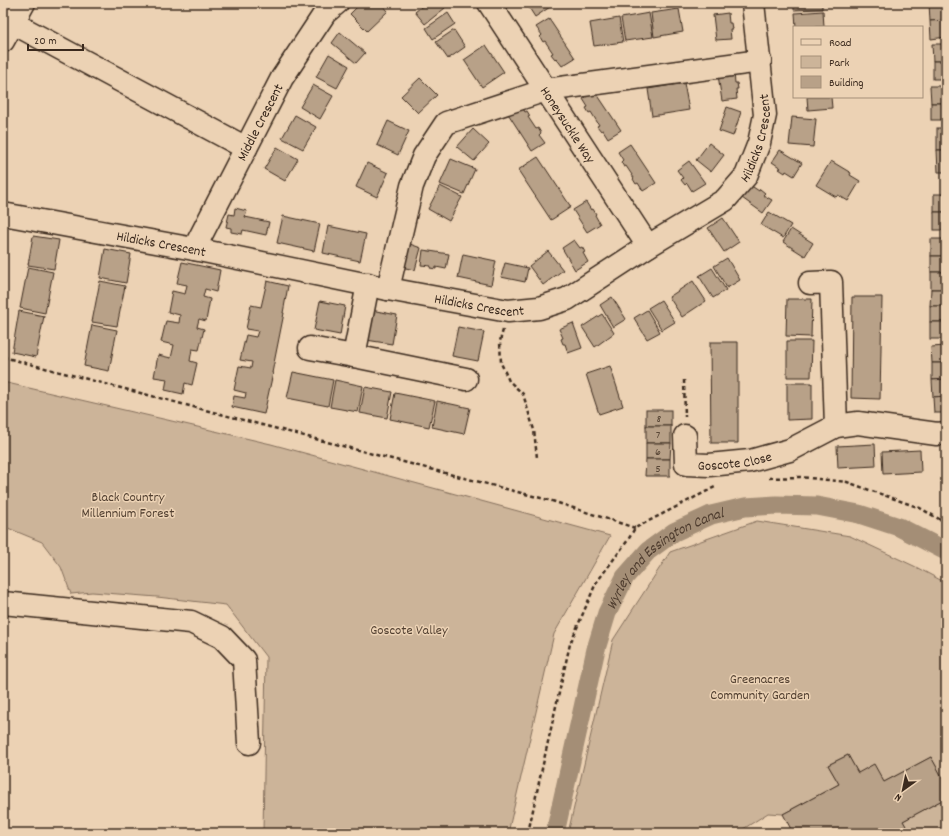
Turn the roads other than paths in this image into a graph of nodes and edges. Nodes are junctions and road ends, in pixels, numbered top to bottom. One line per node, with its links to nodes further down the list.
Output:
1 (24, 3): 5 (street)
2 (490, 3): 7 (street, Honeysuckle Way)
3 (753, 3): 6 (street, Hildicks Crescent)
4 (326, 6): 8 (street, Middle Crescent)
5 (8, 32): 8 (street)
6 (760, 61): 7 (street); 10 (street, Hildicks Crescent)
7 (546, 90): 10 (street, Honeysuckle Way); 13 (street)
8 (246, 148): 11 (street, Middle Crescent)
9 (3, 214): 11 (street, Hildicks Crescent)
10 (648, 246): 13 (street, Hildicks Crescent)
11 (194, 249): 13 (street, Hildicks Crescent)
12 (810, 283): 17 (street)
13 (378, 286): 15 (street)
14 (310, 348): 15 (street)
15 (354, 356): 16 (street)
16 (466, 380)
17 (836, 426): 18 (street, Goscote Close); 19 (street, Goscote Close)
18 (946, 433)
19 (685, 436)
20 (3, 603): 21 (street)
21 (249, 743)

